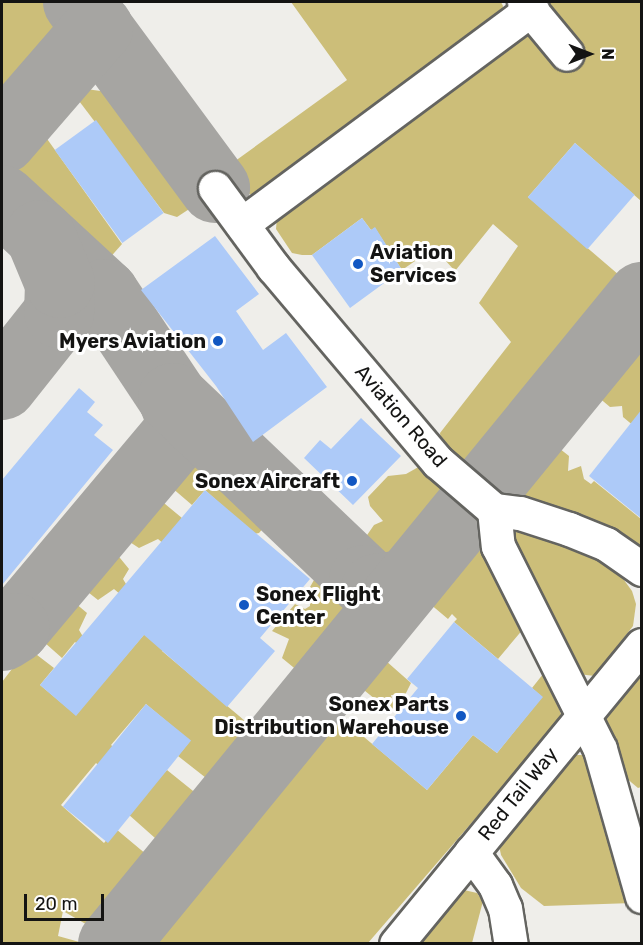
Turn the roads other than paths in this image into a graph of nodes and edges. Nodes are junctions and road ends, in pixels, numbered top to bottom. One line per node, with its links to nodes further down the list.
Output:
1 (528, 5): 2 (lane); 4 (lane)
2 (567, 54)
3 (215, 188): 4 (lane, Aviation Road)
4 (242, 224): 5 (lane, Aviation Road)
5 (494, 510): 6 (lane); 8 (lane)
6 (642, 569)
7 (642, 645): 8 (lane, Red Tail Way)
8 (584, 713): 9 (lane); 10 (lane, Red Tail Way)
9 (633, 828): 11 (lane)
10 (471, 852): 12 (lane, Red Tail Way); 13 (lane)
11 (642, 896)
12 (396, 944)
13 (511, 944)

